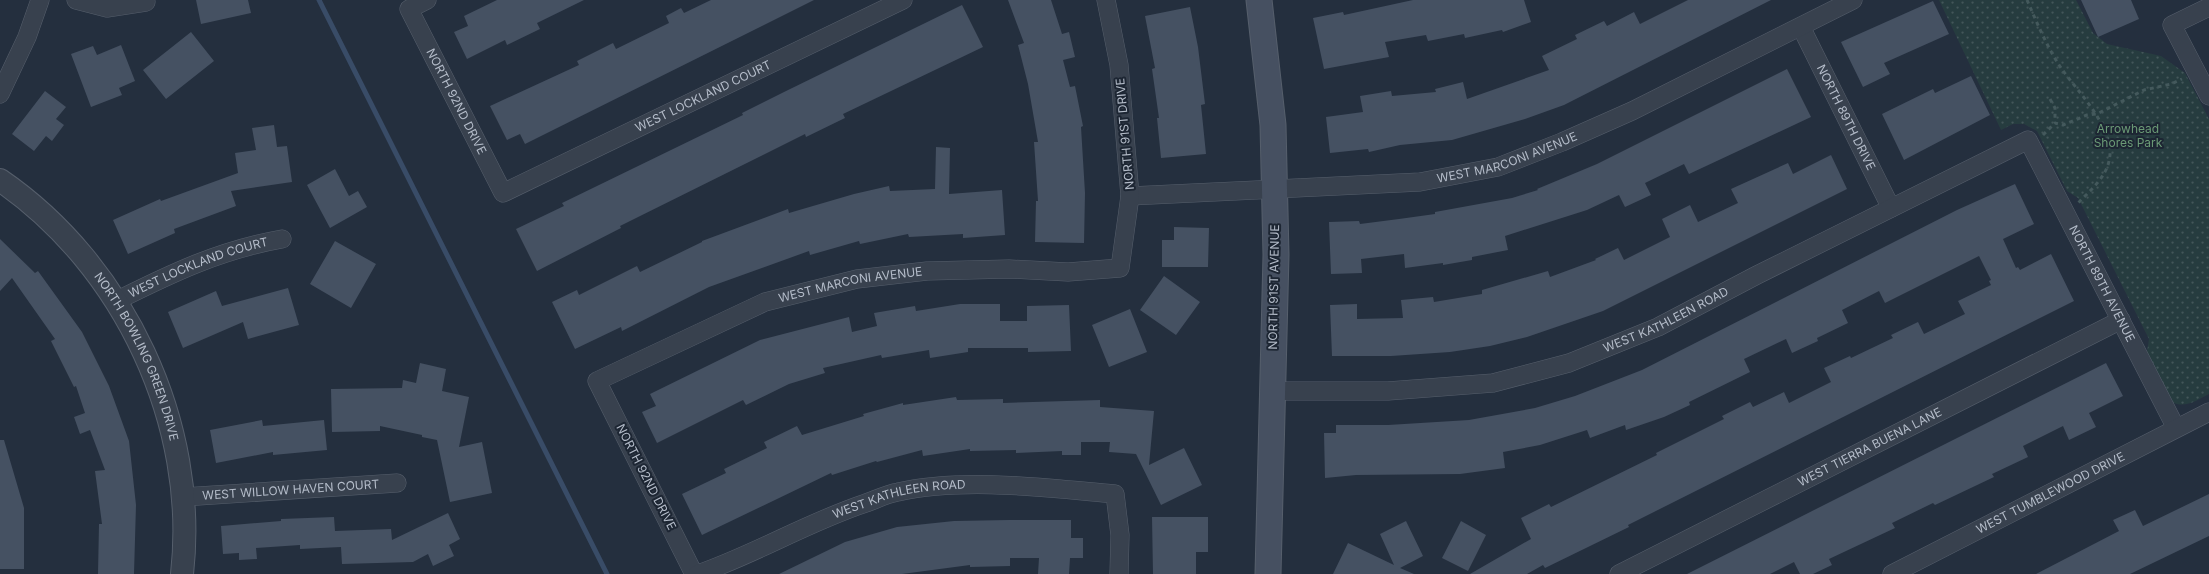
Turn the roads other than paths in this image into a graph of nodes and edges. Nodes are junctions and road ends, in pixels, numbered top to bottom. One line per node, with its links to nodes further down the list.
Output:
1 (40, 0): 11 (street)
2 (76, 0): 8 (street)
3 (426, 0): 16 (street, NORTH 92ND DRIVE)
4 (903, 0): 16 (street, WEST LOCKLAND COURT)
5 (1106, 0): 17 (street, NORTH 91ST DRIVE)
6 (1259, 0): 15 (main road, NORTH 91ST AVENUE)
7 (1853, 0): 10 (street, WEST MARCONI AVENUE)
8 (146, 2)
9 (2209, 7): 12 (street)
10 (1800, 27): 15 (street, WEST MARCONI AVENUE); 18 (street, NORTH 89TH DRIVE)
11 (0, 94)
12 (2209, 96)
13 (2030, 143): 18 (street, WEST KATHLEEN ROAD); 22 (street, NORTH 89TH AVENUE)
14 (0, 180): 21 (street, NORTH BOWLING GREEN DRIVE)
15 (1275, 189): 17 (street, WEST MARCONI AVENUE); 24 (main road, NORTH 91ST AVENUE)
16 (503, 193)
17 (1130, 196): 20 (street, NORTH 91ST DRIVE)
18 (1891, 208): 24 (street, WEST KATHLEEN ROAD)
19 (282, 239): 21 (street, WEST LOCKLAND COURT)
20 (1120, 268): 23 (street, WEST MARCONI AVENUE)
21 (116, 301): 28 (street, NORTH BOWLING GREEN DRIVE)
22 (2121, 320): 26 (street, NORTH 89TH AVENUE); 35 (street, WEST TIERRA BUENA LANE)
23 (597, 381): 31 (street, NORTH 92ND DRIVE)
24 (1273, 391): 34 (main road, NORTH 91ST AVENUE)
25 (2209, 412): 26 (street, WEST TUMBLEWOOD DRIVE)
26 (2176, 428): 29 (street, WEST TUMBLEWOOD DRIVE)
27 (397, 483): 28 (street, WEST WILLOW HAVEN COURT)
28 (183, 498): 30 (street, NORTH BOWLING GREEN DRIVE)
29 (1902, 572)
30 (182, 574)
31 (694, 574)
32 (698, 574): 33 (street, WEST KATHLEEN ROAD)
33 (1119, 574)
34 (1268, 574)
35 (1618, 574)

